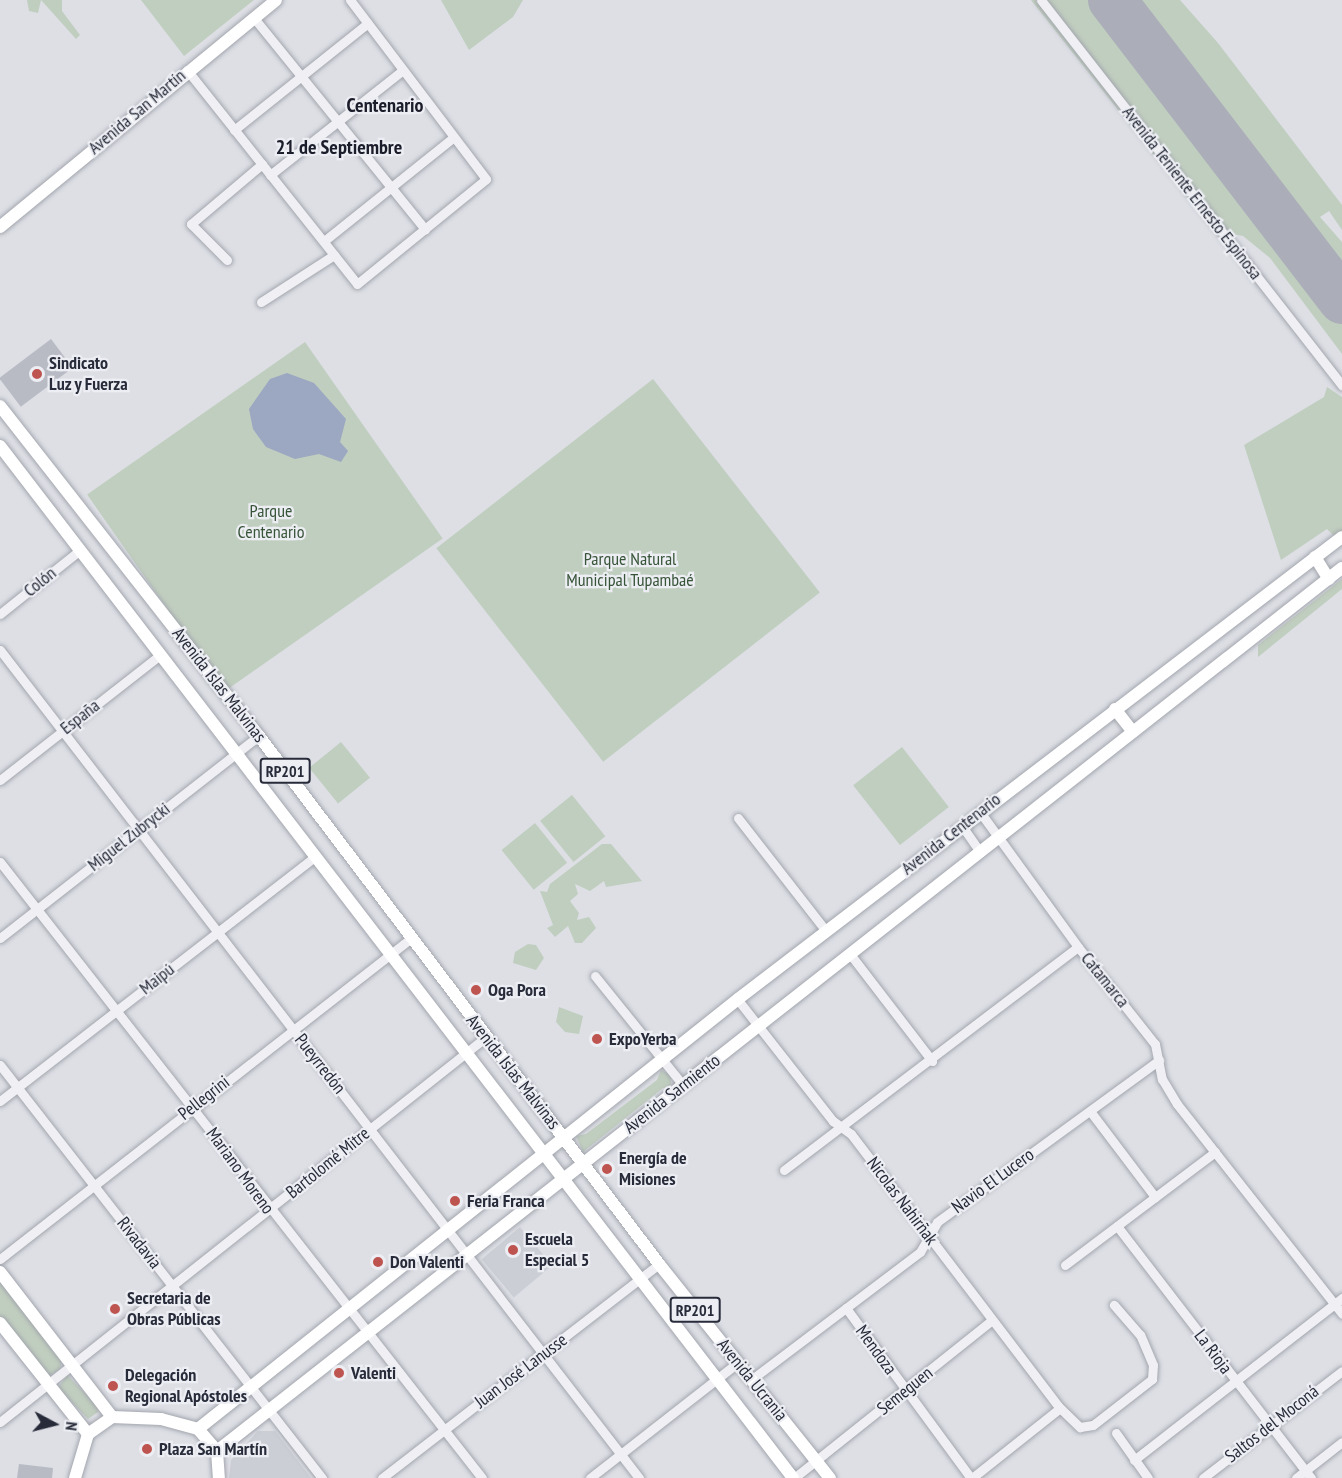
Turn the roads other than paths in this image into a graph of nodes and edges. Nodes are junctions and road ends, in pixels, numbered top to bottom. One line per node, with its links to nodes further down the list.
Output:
1 (276, 0): 4 (main road, Avenida San Martín)
2 (350, 0): 5 (street)
3 (1041, 0): 21 (street, Avenida Teniente Ernesto Espinosa)
4 (254, 18): 6 (main road, Avenida San Martín); 8 (street)
5 (368, 23): 7 (street); 8 (street)
6 (187, 70): 10 (street); 15 (main road, Avenida San Martín)
7 (403, 70): 9 (street); 11 (street)
8 (300, 76): 9 (street); 10 (street)
9 (337, 122): 13 (street); 14 (street)
10 (234, 130): 12 (street)
11 (454, 137): 14 (street); 16 (street)
12 (262, 164): 13 (street); 19 (street)
13 (270, 175): 17 (street)
14 (391, 187): 16 (street); 17 (street)
15 (0, 226)
16 (425, 229): 18 (street)
17 (324, 241): 18 (street)
18 (334, 255): 20 (street)
19 (227, 260)
20 (261, 302)
21 (1342, 385)
22 (0, 406): 35 (main road, Avenida Islas Malvinas / RP201)
23 (2, 454): 25 (main road, Avenida Islas Malvinas / RP201)
24 (1342, 537): 26 (main road, Avenida Centenario)
25 (80, 550): 29 (street, Colón); 31 (main road, Avenida Islas Malvinas / RP201)
26 (1315, 557): 28 (main road); 32 (main road, Avenida Centenario)
27 (1342, 568): 28 (main road, Avenida Centenario)
28 (1329, 579): 34 (main road, Avenida Centenario)
29 (0, 614)
30 (0, 650): 33 (street, Pueyrredón)
31 (160, 655): 33 (street, España); 36 (main road, Avenida Islas Malvinas / RP201)
32 (1115, 709): 34 (main road); 38 (main road, Avenida Centenario)
33 (63, 731): 37 (street, España); 41 (street, Pueyrredón)
34 (1133, 732): 42 (main road, Avenida Centenario)
35 (259, 736): 36 (street, Miguel Zubrycki); 50 (main road, Avenida Islas Malvinas / RP201)
36 (235, 754): 41 (street, Miguel Zubrycki); 44 (main road, Avenida Islas Malvinas / RP201)
37 (0, 780)
38 (980, 812): 40 (main road, Avenida Centenario); 42 (street)
39 (738, 818): 48 (street)
40 (962, 826): 43 (street); 48 (main road, Avenida Centenario)
41 (138, 829): 46 (street, Miguel Zubrycki); 47 (street, Pueyrredón)
42 (999, 837): 43 (main road, Avenida Centenario); 51 (street)
43 (980, 852): 53 (main road, Avenida Centenario)
44 (315, 857): 47 (street, Maipú); 52 (main road, Avenida Islas Malvinas / RP201)
45 (0, 862): 46 (street, Mariano Moreno)
46 (37, 910): 49 (street, Miguel Zubrycki); 56 (street, Mariano Moreno)
47 (218, 931): 56 (street, Maipú); 58 (street, Pueyrredón)
48 (826, 931): 55 (main road, Avenida Centenario)
49 (0, 938)
50 (410, 939): 52 (street, Pellegrini); 59 (main road, Avenida Islas Malvinas / RP201)
51 (1078, 946): 62 (street, Catamarca); 63 (street, Catamarca)
52 (388, 953): 58 (street, Pellegrini); 60 (main road, Avenida Islas Malvinas / RP201)
53 (850, 954): 57 (main road, Avenida Centenario); 63 (street)
54 (595, 976): 61 (street)
55 (738, 1000): 57 (street, Nicolas Nahirñak); 61 (main road, Avenida Centenario)
56 (116, 1011): 66 (street, Maipú); 68 (street, Mariano Moreno)
57 (758, 1026): 65 (main road, Avenida Sarmiento); 71 (street, Nicolas Nahirñak)
58 (292, 1029): 68 (street, Pellegrini); 70 (street, Pueyrredón)
59 (486, 1037): 60 (street, Bartolomé Mitre); 72 (main road, Avenida Islas Malvinas / RP201)
60 (465, 1053): 70 (street, Bartolomé Mitre); 74 (main road, Avenida Islas Malvinas / RP201)
61 (665, 1058): 65 (street); 72 (main road, Avenida Centenario)
62 (1159, 1060): 69 (street, Navio El Lucero); 73 (street, Catamarca)
63 (932, 1061): 71 (street, Catamarca)
64 (0, 1065): 66 (street, Rivadavia)
65 (683, 1085): 75 (main road, Avenida Sarmiento)
66 (18, 1088): 67 (street, Maipú); 78 (street, Rivadavia)
67 (0, 1101)
68 (193, 1107): 78 (street, Pellegrini); 80 (street, Mariano Moreno)
69 (1090, 1111): 79 (street); 83 (street, Navio El Lucero)
70 (371, 1128): 80 (street, Bartolomé Mitre); 82 (street, Pueyrredón)
71 (841, 1129): 76 (street, Catamarca); 83 (street, Nicolas Nahirñak)
72 (565, 1139): 74 (main road); 75 (main road, Avenida Ucrania / RP201)
73 (1215, 1152): 79 (street); 91 (street, Catamarca)
74 (543, 1155): 77 (main road, Avenida Ucrania / RP201); 82 (main road)
75 (583, 1163): 77 (main road, Avenida Sarmiento); 86 (main road, Avenida Ucrania / RP201)
76 (784, 1170)
77 (562, 1180): 84 (main road, Avenida Sarmiento); 89 (main road, Avenida Ucrania / RP201)
78 (94, 1185): 85 (street, Pellegrini); 90 (street, Rivadavia)
79 (1155, 1197): 81 (street)
80 (269, 1210): 90 (street, Bartolomé Mitre); 93 (street, Mariano Moreno)
81 (1117, 1226): 87 (street); 105 (street, La Rioja)
82 (447, 1228): 84 (street, Pueyrredón); 93 (main road)
83 (929, 1237): 94 (street, Navio El Lucero); 96 (street, Nicolas Nahirñak)
84 (469, 1252): 98 (main road, Avenida Sarmiento); 99 (street, Pueyrredón)
85 (0, 1259)
86 (659, 1264): 89 (street, Juan José Lanusse); 100 (main road, Avenida Ucrania / RP201)
87 (1065, 1265)
88 (0, 1272): 101 (main road)
89 (640, 1280): 99 (street, Juan José Lanusse); 104 (main road, Avenida Ucrania / RP201)
90 (172, 1285): 101 (street, Bartolomé Mitre); 107 (street, Rivadavia)
91 (1338, 1301): 95 (street, Catamarca); 105 (street)
92 (1114, 1305): 109 (street, Nicolas Nahirñak)
93 (346, 1307): 98 (street, Mariano Moreno); 107 (main road)
94 (846, 1308): 103 (street, Navio El Lucero); 108 (street, Mendoza)
95 (1342, 1314)
96 (992, 1320): 108 (street, Semeguen); 109 (street, Nicolas Nahirñak)
97 (0, 1323): 106 (main road)
98 (365, 1332): 110 (main road, Avenida Sarmiento); 114 (street, Mariano Moreno)
99 (546, 1352): 114 (street, Juan José Lanusse); 120 (street, Pueyrredón)
100 (737, 1363): 103 (main road, Avenida Ucrania / RP201); 104 (street)
101 (73, 1365): 106 (street, Bartolomé Mitre); 111 (main road)
102 (1342, 1371): 113 (street, Saltos del Moconá)
103 (752, 1379): 122 (main road, Avenida Ucrania / RP201)
104 (715, 1380): 120 (street); 132 (main road, Avenida Ucrania / RP201)
105 (1234, 1381): 113 (street, La Rioja); 121 (street)
106 (48, 1384): 112 (street, Bartolomé Mitre); 117 (main road)
107 (250, 1385): 110 (street, Rivadavia); 115 (main road)
108 (905, 1390): 122 (street, Semeguen); 134 (street, Mendoza)
109 (1060, 1408): 123 (street)
110 (268, 1410): 119 (main road, Avenida Sarmiento); 127 (street, Rivadavia)
111 (112, 1417): 115 (main road); 117 (main road)
112 (0, 1422)
113 (1270, 1426): 124 (street, La Rioja); 137 (street, Saltos del Moconá)
114 (445, 1428): 128 (street, Juan José Lanusse); 129 (street, Mariano Moreno)
115 (198, 1429): 119 (main road)
116 (1116, 1433): 121 (street)
117 (88, 1434): 125 (main road)
118 (1342, 1442): 124 (street)
119 (217, 1451): 126 (main road)
120 (620, 1454): 130 (street); 131 (street, Pueyrredón)
121 (1134, 1460): 136 (street)
122 (817, 1461): 132 (street, Semeguen); 133 (main road, Avenida Ucrania / RP201)
123 (983, 1469): 134 (street); 135 (street)
124 (1308, 1474): 138 (street)
125 (75, 1478)
126 (219, 1478)
127 (322, 1478)
128 (382, 1478)
129 (482, 1478)
130 (590, 1478)
131 (639, 1478)
132 (794, 1478)
133 (830, 1478)
134 (972, 1478)
135 (990, 1478)
136 (1148, 1478)
137 (1203, 1478)
138 (1296, 1478)

